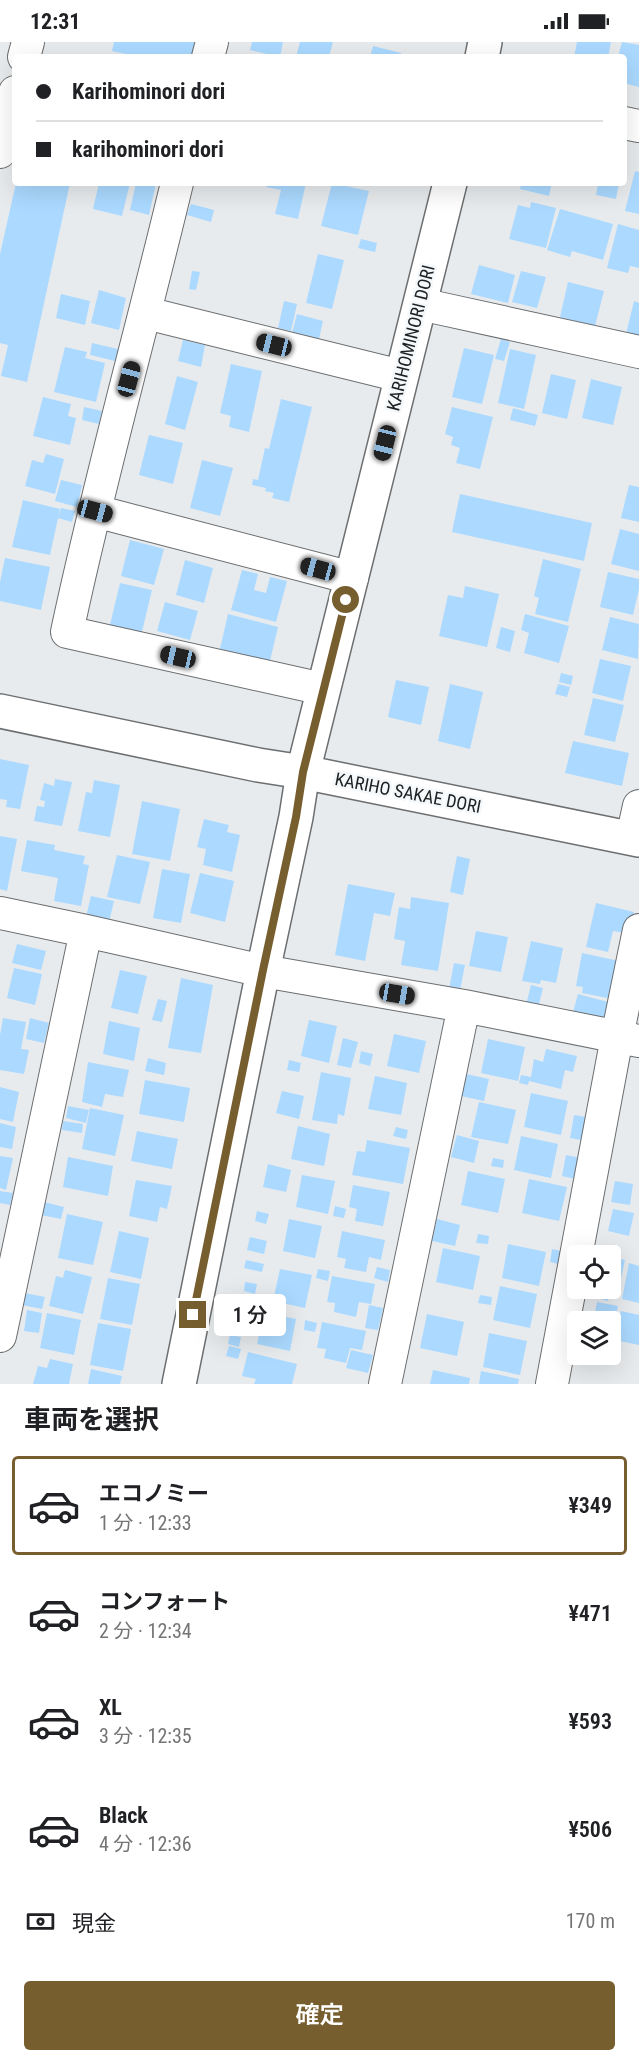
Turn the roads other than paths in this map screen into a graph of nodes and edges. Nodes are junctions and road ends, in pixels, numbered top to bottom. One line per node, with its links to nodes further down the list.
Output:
1 (12, 103): 2 (street)
2 (2, 138)
3 (176, 186): 6 (street)
4 (449, 186): 5 (street, KARIHOMINORI DORI)
5 (420, 304): 7 (street); 8 (street, KARIHOMINORI DORI)
6 (146, 313): 8 (street); 9 (street)
7 (639, 352)
8 (401, 376): 10 (street, KARIHOMINORI DORI)
9 (95, 511): 10 (street); 11 (street)
10 (352, 578): 11 (street, KARIHOMINORI DORI)
11 (323, 689): 13 (street, KARIHOMINORI DORI)
12 (0, 711): 13 (street, KARIHO SAKAE DORI)
13 (303, 772): 15 (street, KARIHO SAKAE DORI); 19 (street)
14 (639, 806): 15 (street)
15 (635, 839)
16 (0, 914): 17 (street)
17 (86, 930): 19 (street); 22 (street)
18 (639, 930): 21 (street)
19 (263, 970): 20 (street); 23 (street)
20 (464, 1006): 21 (street); 24 (street)
21 (628, 1039): 25 (street)
22 (0, 1336)
23 (179, 1384)
24 (385, 1384)
25 (552, 1384)

